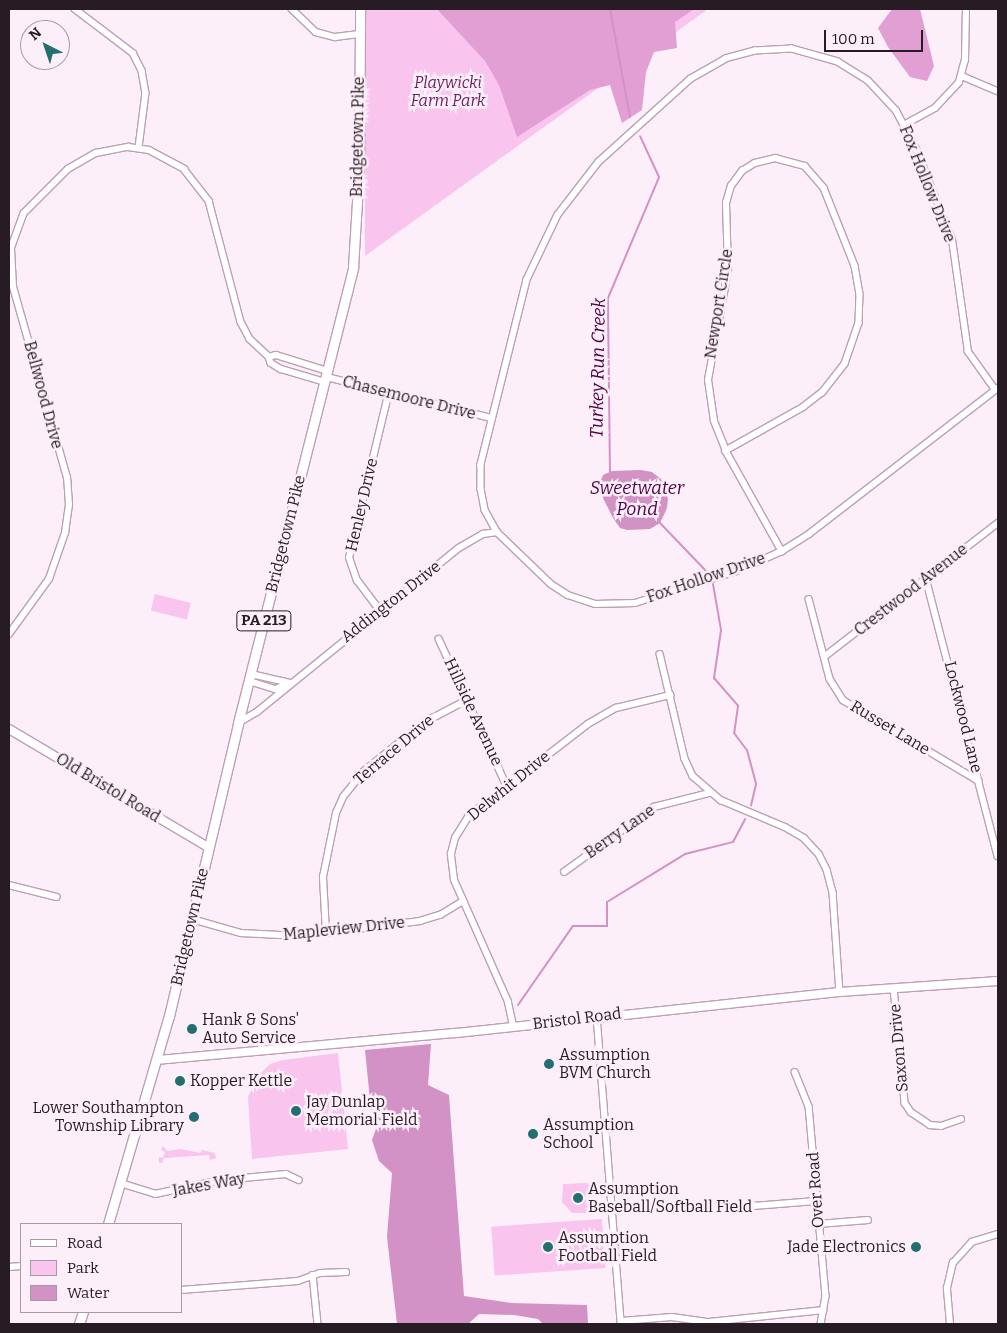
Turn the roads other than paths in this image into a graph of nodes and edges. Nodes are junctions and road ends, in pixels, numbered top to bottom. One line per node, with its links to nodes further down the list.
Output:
1 (75, 9): 9 (street)
2 (292, 9): 5 (street)
3 (360, 9): 5 (main road, Bridgetown Pike / PA 213)
4 (966, 9): 6 (street)
5 (359, 34): 12 (main road, Bridgetown Pike / PA 213)
6 (962, 76): 7 (street); 8 (street)
7 (998, 91)
8 (904, 125): 13 (street, Fox Hollow Drive); 15 (street, Fox Hollow Drive)
9 (138, 148): 10 (street, Bellwood Drive); 11 (street, Bellwood Drive)
10 (11, 283): 23 (street, Bellwood Drive)
11 (269, 357): 12 (street); 12 (street, Bellwood Drive)
12 (326, 377): 14 (street, Chasemoore Drive); 27 (main road, Bridgetown Pike / PA 213)
13 (997, 389): 19 (street, Fox Hollow Drive)
14 (390, 392): 15 (street, Chasemoore Drive); 22 (street, Henley Drive)
15 (492, 418): 18 (street, Fox Hollow Drive)
16 (726, 451): 16 (street, Newport Circle); 19 (street, Newport Circle)
17 (998, 523): 20 (street, Crestwood Avenue)
18 (497, 532): 19 (street, Fox Hollow Drive); 22 (street, Addington Drive)
19 (782, 551)
20 (926, 578): 26 (street, Crestwood Avenue); 33 (street, Lockwood Lane)
21 (809, 599): 26 (street, Russet Lane)
22 (380, 611): 28 (street, Addington Drive)
23 (9, 634)
24 (439, 638): 30 (street, Hillside Avenue)
25 (660, 654): 29 (street)
26 (824, 657): 33 (street, Russet Lane)
27 (250, 677): 28 (street); 31 (main road, Bridgetown Pike / PA 213)
28 (291, 683): 31 (street, Addington Drive)
29 (670, 695): 34 (street, Delwhit Drive); 35 (street)
30 (467, 700): 34 (street, Hillside Avenue); 43 (street, Terrace Drive)
31 (238, 723): 36 (main road, Bridgetown Pike / PA 213)
32 (9, 729): 36 (main road, Old Bristol Road)
33 (979, 781): 37 (street, Lockwood Lane)
34 (507, 786): 41 (street, Delwhit Drive)
35 (709, 793): 38 (street, Berry Lane); 46 (street)
36 (208, 847): 42 (main road, Bridgetown Pike / PA 213)
37 (998, 856)
38 (564, 872)
39 (9, 884): 40 (street)
40 (57, 897)
41 (463, 902): 43 (street, Mapleview Drive); 48 (street, Delwhit Drive)
42 (192, 920): 43 (street, Mapleview Drive); 49 (main road, Bridgetown Pike / PA 213)
43 (326, 933)
44 (998, 980): 45 (main road, Bristol Road)
45 (894, 988): 46 (main road, Bristol Road); 51 (street, Saxon Drive)
46 (840, 992): 47 (main road, Bristol Road)
47 (597, 1016): 48 (main road, Bristol Road); 64 (street)
48 (514, 1026): 49 (main road, Bristol Road)
49 (157, 1060): 53 (main road, Bridgetown Pike / PA 213)
50 (795, 1072): 54 (street, Over Road)
51 (960, 1119)
52 (299, 1180): 53 (street, Jakes Way)
53 (120, 1183): 57 (main road, Bridgetown Pike / PA 213)
54 (816, 1201): 55 (street); 58 (street, Over Road)
55 (728, 1208)
56 (868, 1220): 58 (street)
57 (108, 1223)
58 (818, 1224): 63 (street, Over Road)
59 (998, 1234): 67 (street)
60 (346, 1272): 61 (street)
61 (313, 1275): 62 (street); 65 (street)
62 (182, 1290)
63 (823, 1310): 64 (street); 66 (street, Over Road)
64 (621, 1323)
65 (318, 1324)
66 (821, 1324)
67 (950, 1324)

